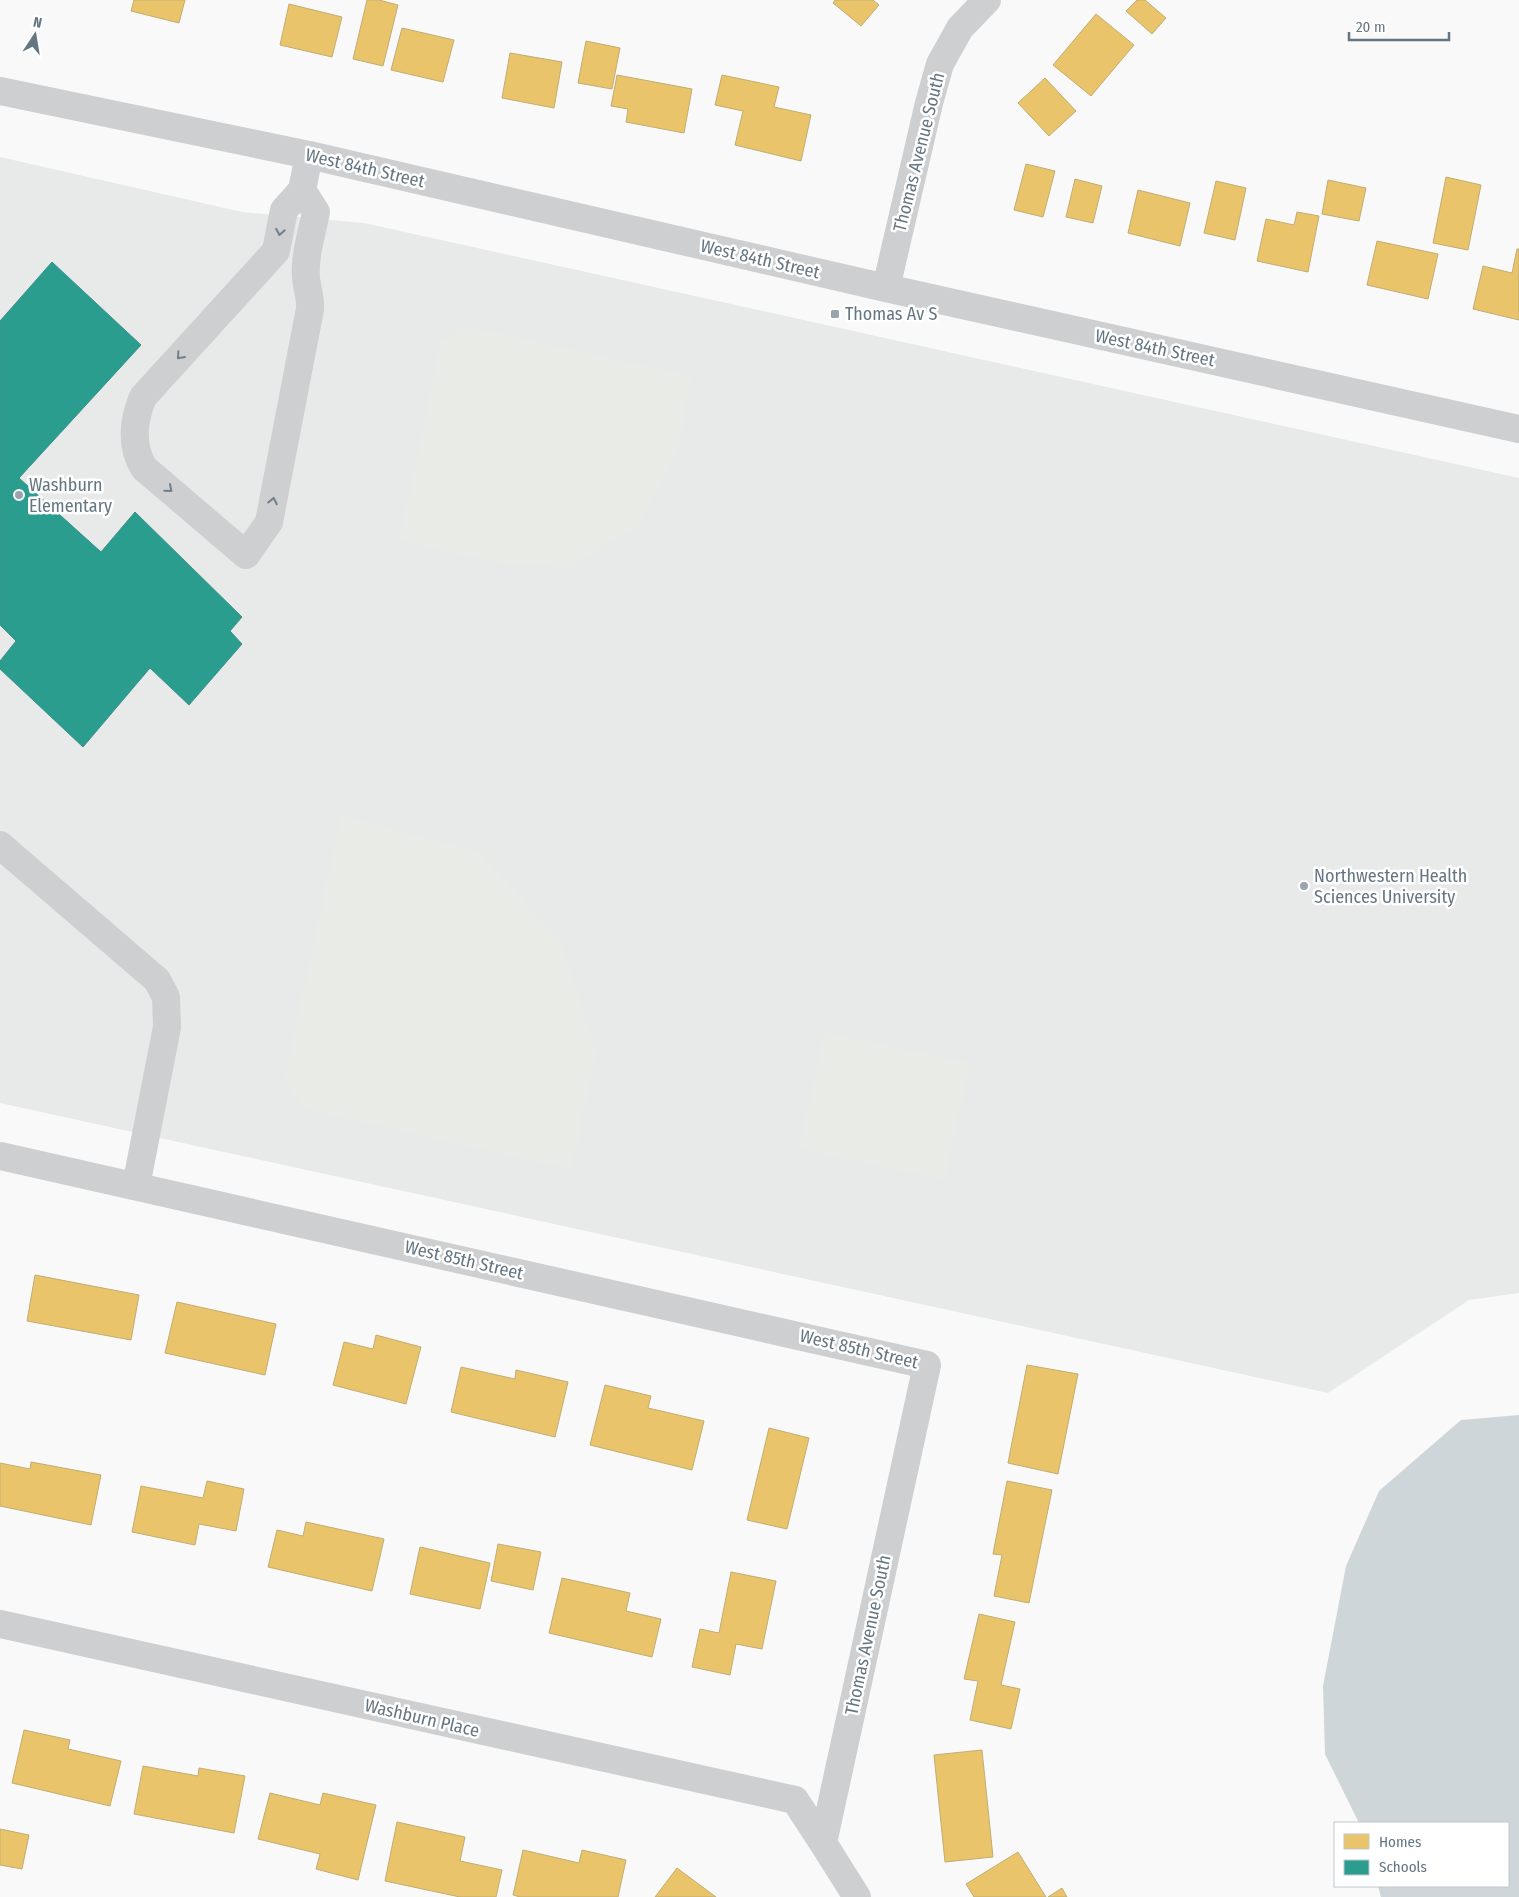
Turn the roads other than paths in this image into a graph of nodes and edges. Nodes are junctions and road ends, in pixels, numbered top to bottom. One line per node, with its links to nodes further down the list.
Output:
1 (987, 0): 7 (street, Thomas Avenue South)
2 (0, 91): 3 (street, West 84th Street)
3 (309, 155): 4 (street); 7 (street, West 84th Street)
4 (302, 190): 5 (street, one-way to 5); 6 (street)
5 (259, 269): 6 (street); 6 (street, one-way to 6)
6 (306, 278)
7 (886, 288): 8 (street, West 84th Street)
8 (1519, 429)
9 (0, 845): 11 (street)
10 (0, 1156): 11 (street, West 85th Street)
11 (136, 1186): 12 (street, West 85th Street)
12 (927, 1365): 14 (street, Thomas Avenue South)
13 (0, 1624): 14 (street, Washburn Place)
14 (823, 1843): 15 (street)
15 (857, 1897)

